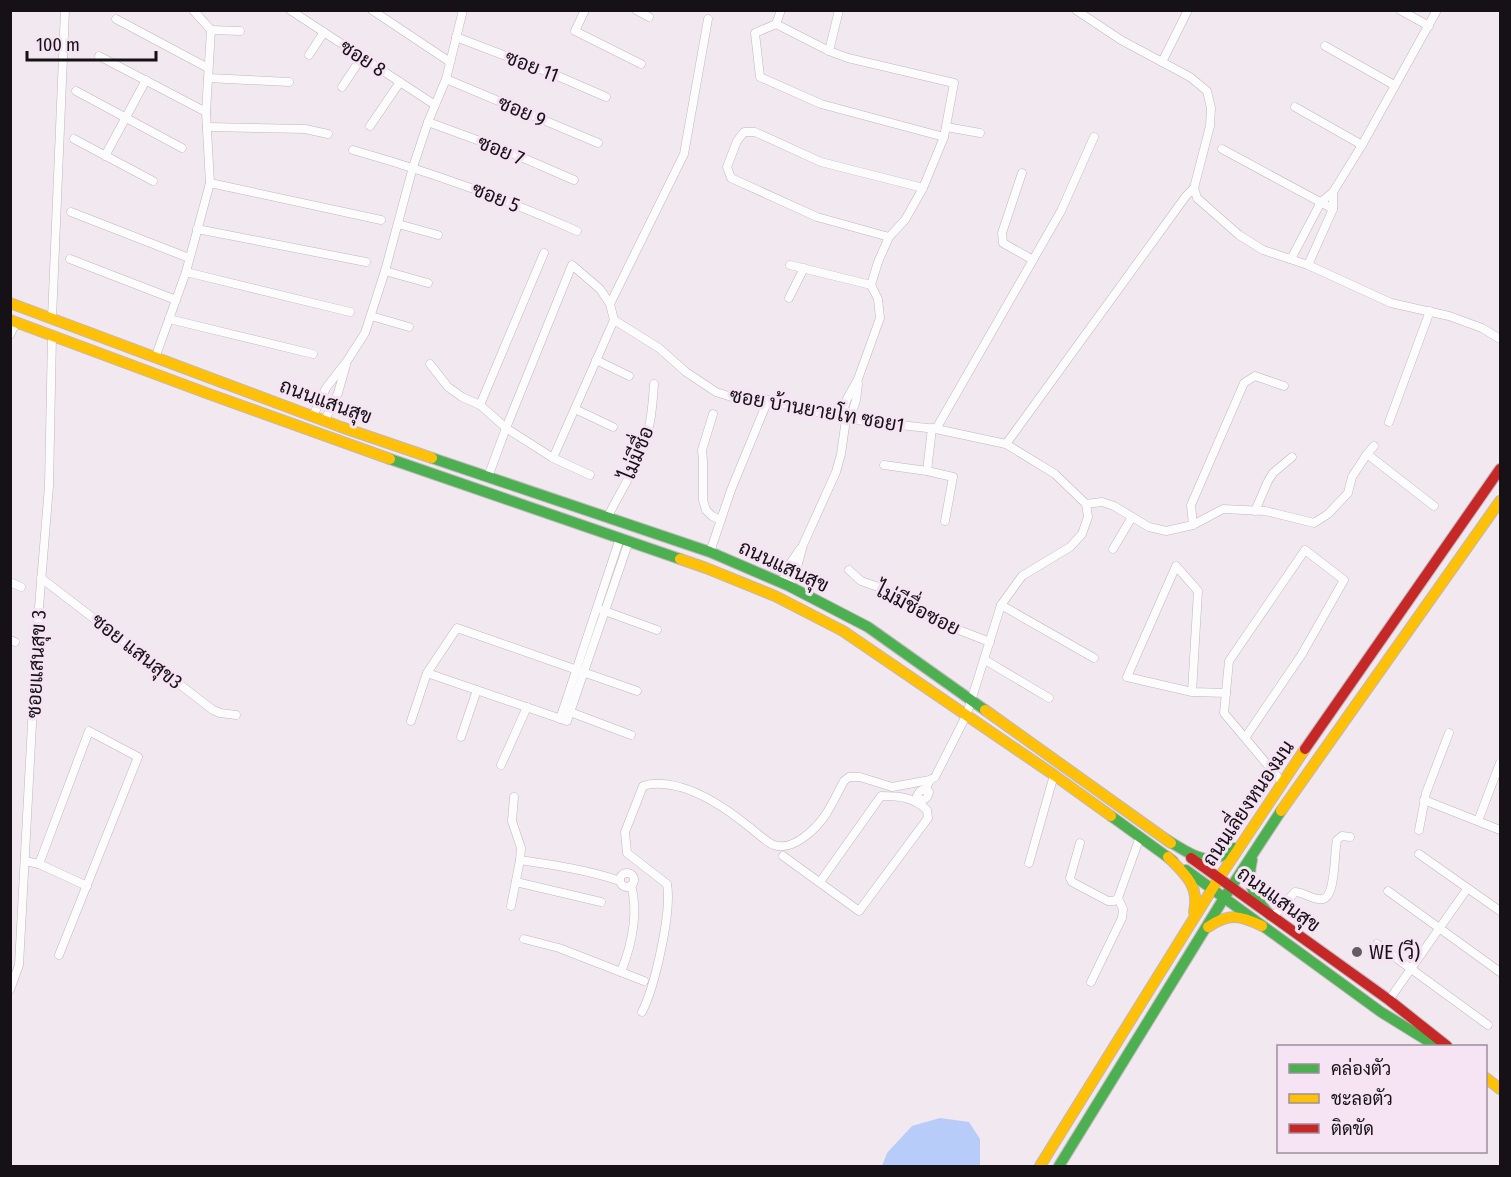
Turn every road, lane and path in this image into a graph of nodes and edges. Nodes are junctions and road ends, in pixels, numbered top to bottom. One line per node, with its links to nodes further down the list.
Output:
1 (65, 10): 98 (street)
2 (193, 10): 20 (street)
3 (290, 10): 22 (street, ซอย 8)
4 (372, 10): 29 (street)
5 (453, 10): 14 (street)
6 (585, 10): 31 (street)
7 (636, 10): 15 (street)
8 (781, 10): 18 (street)
9 (839, 10): 25 (street)
10 (1076, 10): 30 (street)
11 (1188, 10): 30 (street)
12 (1400, 10): 19 (street)
13 (1437, 10): 19 (street)
14 (462, 13): 23 (street)
15 (649, 17)
16 (116, 19): 32 (street)
17 (708, 19): 93 (street)
18 (776, 24): 25 (street); 52 (street)
19 (1429, 26): 38 (street)
20 (211, 30): 21 (street); 32 (street)
21 (240, 31)
22 (324, 32): 26 (street); 28 (street, ซอย 8)
23 (456, 37): 29 (street); 41 (street, ซอย 11)
24 (1325, 46): 38 (street)
25 (829, 51): 49 (street)
26 (309, 55)
27 (99, 56): 35 (street)
28 (362, 57): 37 (street, ซอย 8); 39 (street)
29 (450, 62): 34 (street)
30 (1162, 62): 67 (street)
31 (641, 64)
32 (208, 68): 33 (street)
33 (208, 78): 36 (street); 44 (street)
34 (446, 79): 42 (street); 55 (street, ซอย 9)
35 (146, 80): 44 (street); 45 (street)
36 (289, 82)
37 (400, 82): 42 (street, ซอย 8); 47 (street)
38 (1394, 85): 56 (street)
39 (342, 87)
40 (76, 91): 45 (street)
41 (606, 97)
42 (435, 105): 46 (street)
43 (1295, 107): 56 (street)
44 (206, 112): 48 (street)
45 (125, 118): 57 (street); 60 (street)
46 (428, 122): 61 (street); 63 (street, ซอย 7)
47 (370, 126)
48 (207, 127): 51 (street); 65 (street)
49 (946, 127): 50 (street); 52 (street)
50 (980, 133)
51 (328, 134)
52 (944, 137): 66 (street)
53 (1095, 137): 81 (street)
54 (74, 139): 60 (street)
55 (598, 143)
56 (1362, 145): 68 (street)
57 (182, 148)
58 (1222, 149): 69 (street)
59 (353, 150): 61 (street, ซอย 5)
60 (105, 156): 64 (street)
61 (413, 167): 73 (street); 75 (street, ซอย 5)
62 (1022, 173): 81 (street)
63 (574, 180)
64 (153, 181)
65 (210, 183): 72 (street); 74 (street)
66 (922, 188): 77 (street); 77 (street)
67 (1194, 188): 82 (street); 125 (street)
68 (1333, 192): 69 (street); 70 (street)
69 (1321, 202): 70 (street); 82 (street)
70 (1333, 209): 85 (street)
71 (71, 212): 79 (street)
72 (381, 220)
73 (398, 224): 76 (street); 87 (street)
74 (197, 229): 79 (street); 83 (street)
75 (577, 231)
76 (438, 235)
77 (889, 237): 90 (street)
78 (544, 253): 115 (street)
79 (189, 258): 88 (street)
80 (70, 259): 92 (street)
81 (1033, 260): 124 (street)
82 (1291, 260): 85 (street)
83 (366, 262)
84 (790, 265): 86 (street)
85 (1308, 265): 95 (street)
86 (804, 268): 90 (street); 91 (street)
87 (386, 271): 89 (street); 97 (street)
88 (186, 272): 92 (street); 96 (street)
89 (428, 283)
90 (871, 285): 119 (street)
91 (789, 298)
92 (176, 300): 99 (street)
93 (610, 304): 100 (street); 123 (street)
94 (15, 305): 98 (main road, ถนนแสนสุข); 101 (main road)
95 (1430, 311): 105 (street); 121 (street)
96 (350, 312)
97 (371, 316): 102 (street); 109 (street)
98 (52, 318): 107 (main road, ถนนแสนสุข)
99 (169, 319): 106 (street); 107 (street)
100 (614, 320): 108 (street); 114 (street, ซอย บ้านยายโท ซอย1)
101 (13, 321): 103 (street); 104 (main road, ถนนแสนสุข)
102 (408, 327)
103 (10, 335)
104 (52, 336): 137 (main road, ถนนแสนสุข); 157 (street, ซอยแสนสุข 3)
105 (1500, 339)
106 (313, 354)
107 (155, 358): 118 (main road, ถนนแสนสุข)
108 (596, 360): 111 (street); 116 (street)
109 (347, 361): 118 (street); 120 (street)
110 (430, 364): 115 (street)
111 (629, 376)
112 (654, 384): 145 (street, ไม่มีชื่อ)
113 (1284, 386): 149 (street)
114 (768, 400): 119 (street, ซอย บ้านยายโท ซอย1); 146 (street)
115 (480, 405): 123 (street)
116 (575, 410): 122 (street); 129 (street)
117 (713, 414): 146 (street)
118 (313, 416): 120 (main road, ถนนแสนสุข)
119 (846, 418): 124 (street, ซอย บ้านยายโท ซอย1); 159 (street)
120 (325, 420): 133 (main road, ถนนแสนสุข)
121 (1389, 422)
122 (613, 427)
123 (506, 428): 129 (street); 135 (street)
124 (934, 428): 125 (street, ซอย บ้านยายโท ซอย1); 132 (street)
125 (1006, 444): 140 (street, ซอย บ้านยายโท ซอย1)
126 (1374, 446): 127 (street)
127 (1367, 454): 141 (street); 142 (street)
128 (1292, 457): 142 (street)
129 (553, 458): 134 (street)
130 (884, 465): 132 (street)
131 (1500, 469): 143 (main road, ถนนเลี่ยงหนองมน)
132 (927, 471): 147 (street)
133 (474, 472): 135 (main road, ถนนแสนสุข); 137 (main road)
134 (590, 475)
135 (488, 477): 136 (main road, ถนนแสนสุข)
136 (503, 482): 138 (main road); 145 (main road, ถนนแสนสุข)
137 (472, 488): 138 (main road, ถนนแสนสุข)
138 (497, 496): 150 (main road, ถนนแสนสุข)
139 (1500, 501): 148 (main road, ถนนเลี่ยงหนองมน)
140 (1086, 504): 144 (street); 161 (street)
141 (1434, 506)
142 (1255, 511): 149 (street)
143 (1472, 512): 148 (main road); 188 (main road, ถนนเลี่ยงหนองมน)
144 (1132, 517): 149 (street); 151 (street)
145 (607, 518): 153 (main road, ถนนแสนสุข)
146 (721, 520): 153 (street)
147 (945, 521)
148 (1487, 521): 199 (main road, ถนนเลี่ยงหนองมน)
149 (1193, 525)
150 (625, 539): 152 (street); 154 (street); 178 (main road, ถนนแสนสุข)
151 (1113, 549)
152 (616, 552): 154 (street); 156 (street)
153 (710, 552): 159 (main road, ถนนแสนสุข)
154 (625, 555): 156 (street)
155 (849, 570): 164 (street, ไม่มีชื่อซอย)
156 (615, 571): 162 (street)
157 (41, 578): 177 (street, ซอย แสนสุข3); 206 (street, ซอยแสนสุข 3)
158 (10, 582): 160 (street)
159 (785, 584): 174 (main road, ถนนแสนสุข)
160 (21, 587)
161 (1001, 605): 164 (street); 165 (street)
162 (601, 610): 163 (street); 167 (street)
163 (657, 630)
164 (990, 642): 166 (street)
165 (1094, 658)
166 (985, 660): 173 (street); 174 (street)
167 (581, 672): 168 (street); 170 (street); 176 (street); 179 (street)
168 (427, 673): 169 (street); 180 (street)
169 (477, 690): 175 (street); 183 (street)
170 (637, 691)
171 (1192, 692): 171 (street); 172 (street)
172 (1226, 693): 184 (street); 184 (street)
173 (1049, 698)
174 (971, 701): 178 (street); 200 (main road, ถนนแสนสุข)
175 (527, 707): 179 (street); 186 (street)
176 (570, 712): 179 (street); 182 (street)
177 (236, 715)
178 (966, 716): 187 (main road, ถนนแสนสุข); 189 (street)
179 (560, 719)
180 (411, 721)
181 (1449, 733): 191 (street)
182 (631, 735)
183 (460, 737)
184 (1245, 738): 188 (street)
185 (1500, 763): 193 (street)
186 (501, 765)
187 (1054, 775): 197 (main road, ถนนแสนสุข); 208 (street)
188 (1282, 782): 196 (main road, ถนนเลี่ยงหนองมน)
189 (928, 784): 192 (street); 207 (street)
190 (514, 797): 205 (street)
191 (1424, 801): 193 (street); 194 (street)
192 (919, 802): 214 (street); 214 (street)
193 (1478, 821): 195 (street)
194 (1419, 830)
195 (1500, 830)
196 (1249, 832): 200 (main road); 211 (main road, ถนนเลี่ยงหนองมน)
197 (1140, 837): 204 (main road, ถนนแสนสุข); 221 (street)
198 (1350, 837): 226 (street)
199 (1262, 839): 217 (main road, ถนนเลี่ยงหนองมน); 226 (main road)
200 (1167, 840): 211 (main road, ถนนแสนสุข)
201 (1080, 843): 221 (street)
202 (1419, 854): 219 (street)
203 (783, 856): 214 (street)
204 (1168, 857): 218 (main road, ถนนแสนสุข); 229 (main road)
205 (520, 860): 212 (street); 213 (street)
206 (25, 861): 209 (street); 239 (street, ซอยแสนสุข 3)
207 (640, 863): 210 (street); 241 (street)
208 (1029, 863)
209 (39, 864): 216 (street); 216 (street)
210 (632, 875): 212 (street); 215 (street)
211 (1219, 878): 217 (main road, ถนนแสนสุข); 218 (main road, ถนนเลี่ยงหนองมน)
212 (620, 881): 215 (street)
213 (516, 882): 223 (street); 224 (street)
214 (820, 882)
215 (631, 885): 235 (street)
216 (87, 886): 233 (street)
217 (1231, 887): 222 (main road, ถนนเลี่ยงหนองมน); 226 (main road, ถนนแสนสุข)
218 (1212, 889): 222 (main road, ถนนแสนสุข); 229 (main road, ถนนเลี่ยงหนองมน)
219 (1467, 889): 225 (street); 228 (street)
220 (1388, 891): 228 (street)
221 (1118, 898): 238 (street)
222 (1224, 898): 227 (main road, ถนนแสนสุข); 230 (main road, ถนนเลี่ยงหนองมน)
223 (601, 902)
224 (511, 906)
225 (1500, 911)
226 (1272, 916): 240 (main road, ถนนแสนสุข)
227 (1262, 926): 230 (main road); 243 (main road, ถนนแสนสุข)
228 (1439, 928): 234 (street); 236 (street)
229 (1186, 930): 247 (main road, ถนนเลี่ยงหนองมน)
230 (1204, 930): 248 (main road, ถนนเลี่ยงหนองมน)
231 (524, 939): 235 (street)
232 (1377, 944): 234 (street)
233 (59, 955)
234 (1412, 969): 240 (street); 242 (street)
235 (621, 972): 237 (street)
236 (1500, 972)
237 (644, 981)
238 (1091, 982)
239 (10, 990)
240 (1389, 1000): 244 (main road, ถนนแสนสุข)
241 (642, 1012)
242 (1488, 1025)
243 (1433, 1045)
244 (1445, 1045)
245 (1487, 1079): 246 (main road)
246 (1500, 1089)
247 (1040, 1167)
248 (1059, 1167)

